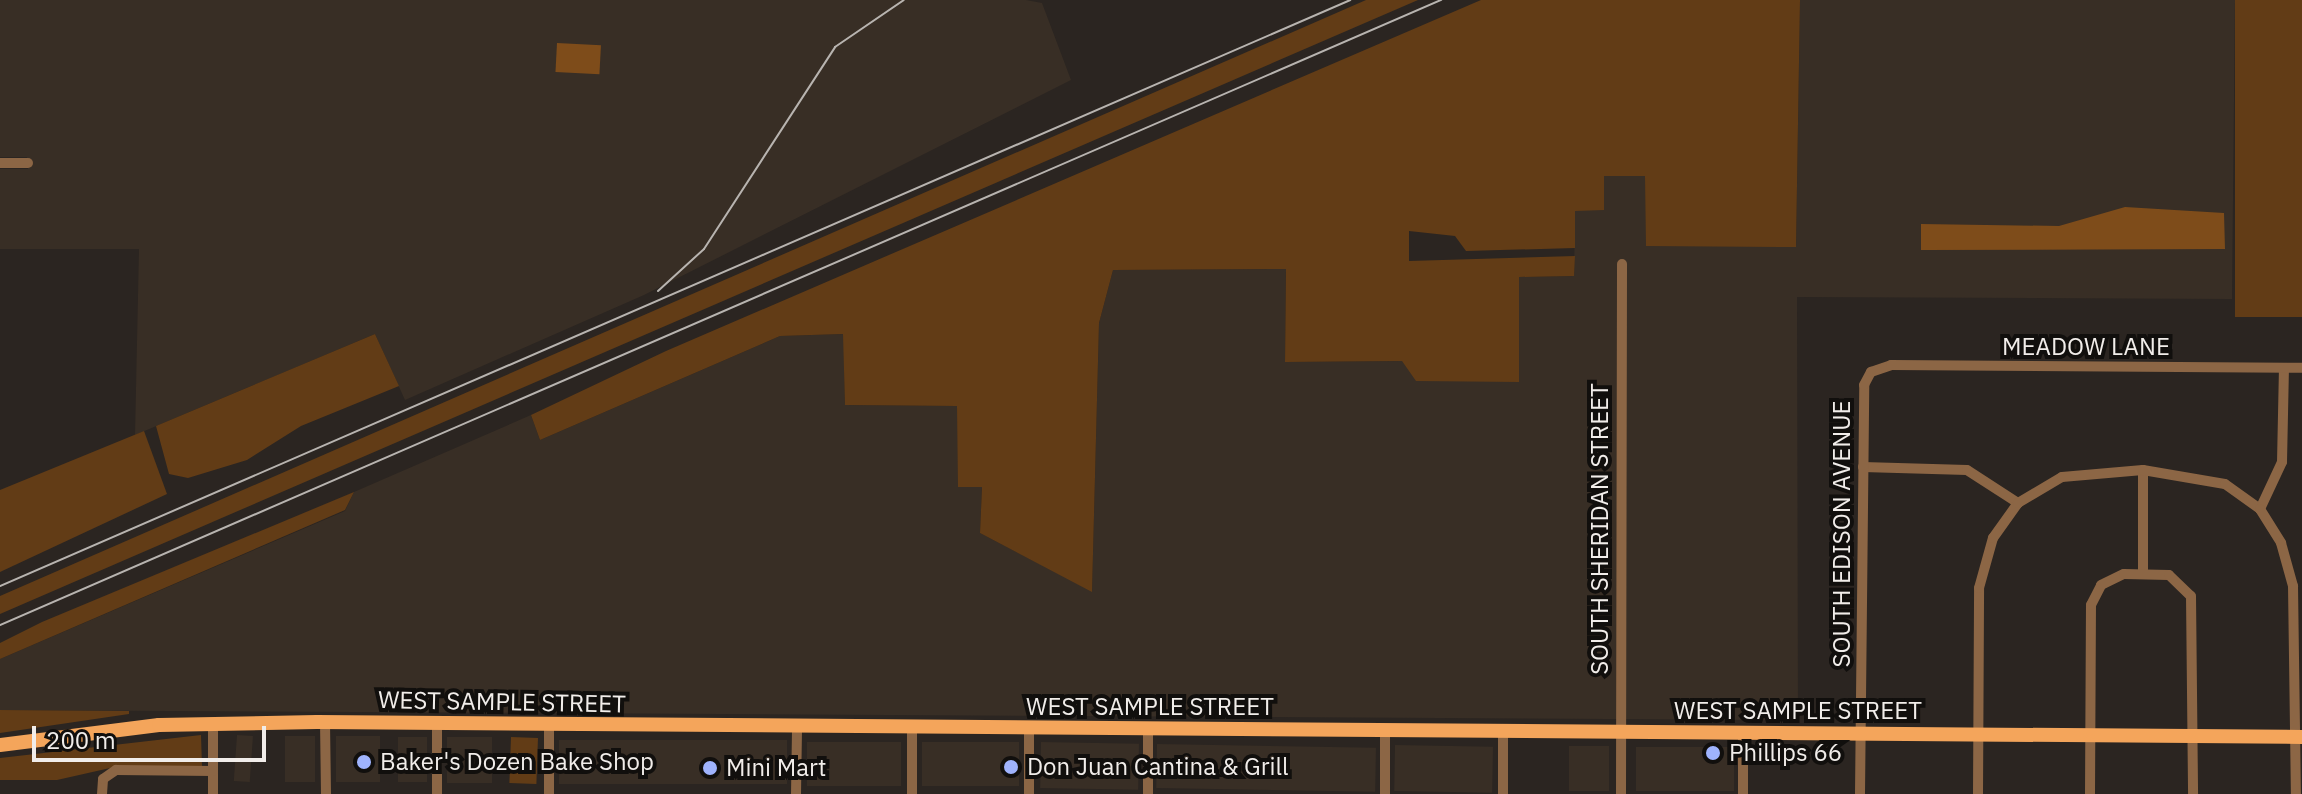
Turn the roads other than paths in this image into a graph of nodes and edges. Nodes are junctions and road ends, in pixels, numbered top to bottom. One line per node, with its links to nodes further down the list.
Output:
1 (0, 163): 2 (street)
2 (28, 163)
3 (1622, 264): 23 (street, SOUTH SHERIDAN STREET)
4 (2284, 368): 5 (street, MEADOW LANE); 6 (street, MEADOW LANE); 10 (street)
5 (2302, 368)
6 (1871, 372): 7 (street, SOUTH EDISON AVENUE)
7 (1863, 467): 9 (street); 25 (street, SOUTH EDISON AVENUE)
8 (2143, 470): 9 (street); 10 (street); 11 (street)
9 (2018, 503): 26 (street)
10 (2260, 509): 12 (street)
11 (2143, 574): 27 (street); 28 (street)
12 (2298, 614): 29 (street)
13 (325, 722): 14 (main road, WEST SAMPLE STREET); 15 (main road, WEST SAMPLE STREET); 34 (street)
14 (213, 723): 30 (main road, WEST SAMPLE STREET); 31 (street)
15 (437, 724): 16 (main road, WEST SAMPLE STREET); 35 (street)
16 (549, 725): 17 (main road, WEST SAMPLE STREET); 36 (street)
17 (797, 727): 18 (main road, WEST SAMPLE STREET); 37 (street)
18 (912, 727): 19 (main road, WEST SAMPLE STREET); 38 (street)
19 (1029, 729): 20 (main road, WEST SAMPLE STREET); 39 (street)
20 (1148, 729): 21 (main road, WEST SAMPLE STREET); 40 (street)
21 (1385, 731): 22 (main road, WEST SAMPLE STREET); 41 (street)
22 (1503, 732): 23 (main road, WEST SAMPLE STREET); 42 (street)
23 (1620, 732): 24 (main road, WEST SAMPLE STREET); 43 (street, SOUTH SHERIDAN STREET)
24 (1743, 733): 25 (main road, WEST SAMPLE STREET); 44 (street)
25 (1861, 734): 26 (main road, WEST SAMPLE STREET); 45 (street, SOUTH EDISON AVENUE)
26 (1978, 735): 27 (main road, WEST SAMPLE STREET); 46 (street)
27 (2090, 736): 28 (main road, WEST SAMPLE STREET); 47 (street)
28 (2194, 736): 29 (main road, WEST SAMPLE STREET); 48 (street)
29 (2299, 737): 49 (street)
30 (0, 745)
31 (213, 771): 32 (street); 33 (street)
32 (102, 794)
33 (213, 794)
34 (326, 794)
35 (437, 794)
36 (549, 794)
37 (796, 794)
38 (912, 794)
39 (1029, 794)
40 (1148, 794)
41 (1385, 794)
42 (1503, 794)
43 (1621, 794)
44 (1743, 794)
45 (1860, 794)
46 (1978, 794)
47 (2090, 794)
48 (2193, 794)
49 (2296, 794)

